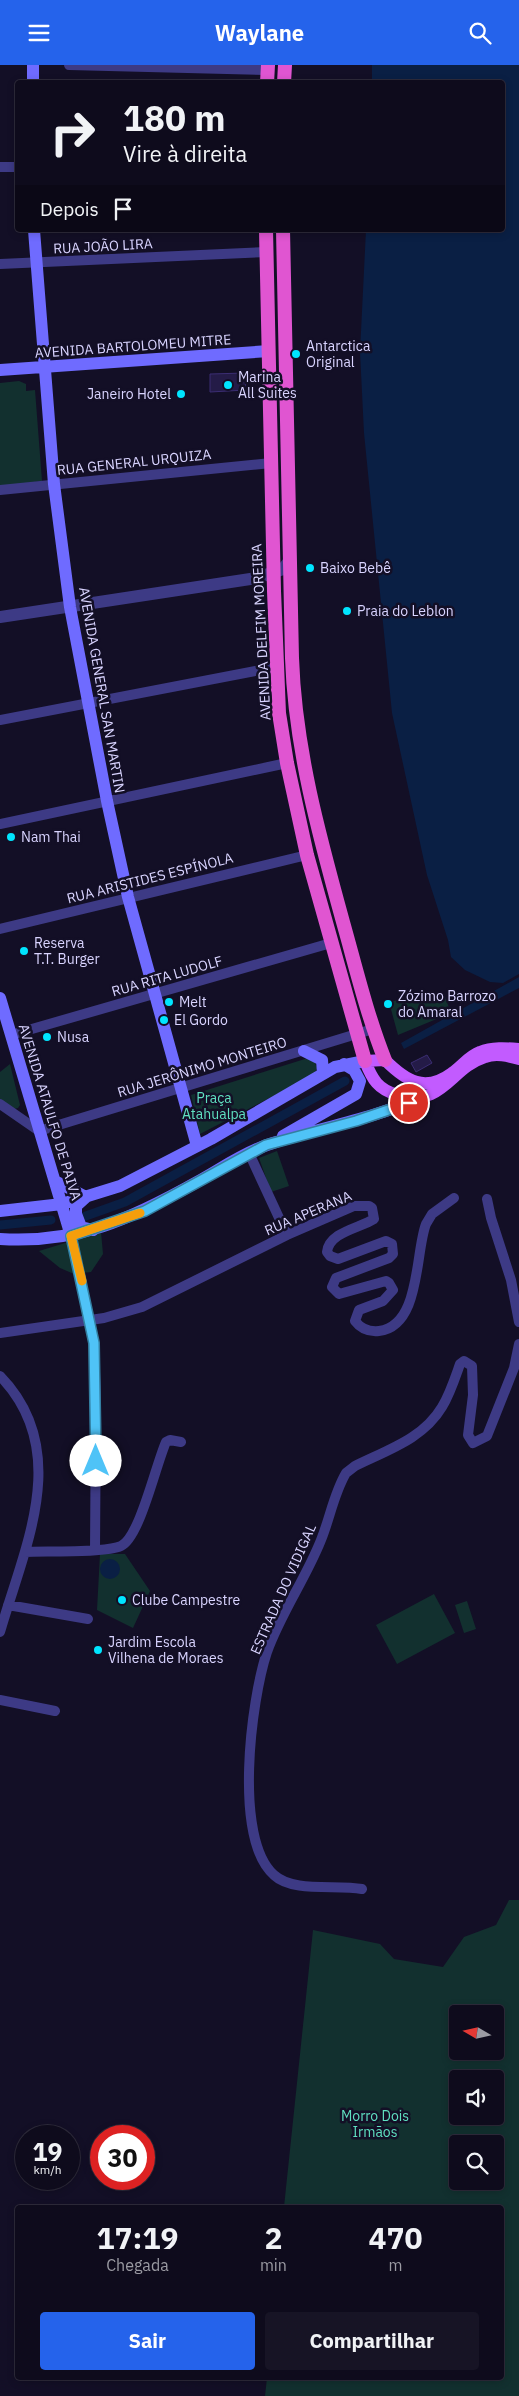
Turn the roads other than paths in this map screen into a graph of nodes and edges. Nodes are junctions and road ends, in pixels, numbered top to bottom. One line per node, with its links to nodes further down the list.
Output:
1 (33, 65): 5 (main road)
2 (69, 65): 4 (street)
3 (284, 65): 6 (highway)
4 (267, 72)
5 (33, 80)
6 (284, 80)
7 (0, 167): 8 (street)
8 (15, 167)
9 (34, 232): 13 (main road, AVENIDA GENERAL SAN MARTIN)
10 (266, 232): 12 (highway, AVENIDA DELFIM MOREIRA)
11 (283, 232): 18 (highway)
12 (266, 252): 13 (street, RUA JOÃO LIRA); 15 (highway, AVENIDA DELFIM MOREIRA)
13 (36, 263): 14 (street, RUA JOÃO LIRA); 16 (main road, AVENIDA GENERAL SAN MARTIN)
14 (0, 264)
15 (269, 351): 16 (main road, AVENIDA BARTOLOMEU MITRE); 18 (highway); 19 (highway, AVENIDA DELFIM MOREIRA)
16 (44, 367): 17 (main road, AVENIDA BARTOLOMEU MITRE); 20 (main road, AVENIDA GENERAL SAN MARTIN)
17 (0, 371)
18 (287, 429): 22 (highway)
19 (271, 463): 20 (street, RUA GENERAL URQUIZA); 23 (highway, AVENIDA DELFIM MOREIRA)
20 (54, 484): 21 (street, RUA GENERAL URQUIZA); 24 (main road, AVENIDA GENERAL SAN MARTIN)
21 (0, 490)
22 (290, 560): 23 (street); 38 (highway)
23 (273, 574): 24 (street); 26 (highway, AVENIDA DELFIM MOREIRA)
24 (70, 607): 25 (street); 27 (main road, AVENIDA GENERAL SAN MARTIN)
25 (0, 617)
26 (276, 667): 27 (street); 29 (highway, AVENIDA DELFIM MOREIRA)
27 (88, 704): 28 (street); 30 (main road, AVENIDA GENERAL SAN MARTIN)
28 (0, 720)
29 (286, 763): 30 (street); 32 (highway, AVENIDA DELFIM MOREIRA)
30 (107, 801): 31 (street); 33 (main road, AVENIDA GENERAL SAN MARTIN)
31 (0, 824)
32 (308, 855): 33 (street, RUA ARISTIDES ESPÍNOLA); 35 (highway, AVENIDA DELFIM MOREIRA)
33 (128, 897): 34 (street, RUA ARISTIDES ESPÍNOLA); 36 (main road, AVENIDA GENERAL SAN MARTIN)
34 (0, 929)
35 (331, 943): 36 (street, RUA RITA LUDOLF); 40 (highway, AVENIDA DELFIM MOREIRA)
36 (155, 993): 39 (street, RUA RITA LUDOLF); 48 (main road, AVENIDA GENERAL SAN MARTIN)
37 (0, 998): 39 (main road, AVENIDA ATAULFO DE PAIVA)
38 (373, 1029): 40 (street, RUA JERÔNIMO MONTEIRO); 44 (highway)
39 (11, 1035): 51 (main road, AVENIDA ATAULFO DE PAIVA)
40 (357, 1035): 42 (street, RUA JERÔNIMO MONTEIRO); 45 (highway, AVENIDA DELFIM MOREIRA)
41 (519, 1049): 44 (main road)
42 (304, 1051): 47 (main road); 48 (street, RUA JERÔNIMO MONTEIRO)
43 (519, 1059): 49 (main road)
44 (385, 1060): 45 (main road)
45 (365, 1061): 46 (main road); 49 (main road, AVENIDA DELFIM MOREIRA)
46 (344, 1064): 47 (main road); 52 (main road)
47 (323, 1074): 53 (main road)
48 (181, 1088): 51 (street, RUA JERÔNIMO MONTEIRO); 53 (main road, AVENIDA GENERAL SAN MARTIN)
49 (419, 1098): 52 (main road)
50 (0, 1105): 51 (street)
51 (39, 1131): 55 (main road, AVENIDA ATAULFO DE PAIVA)
52 (266, 1145): 54 (main road)
53 (197, 1146): 56 (main road)
54 (250, 1153): 61 (main road); 62 (street)
55 (55, 1181): 56 (main road); 59 (main road, AVENIDA ATAULFO DE PAIVA)
56 (86, 1197): 59 (main road); 61 (main road)
57 (454, 1198): 62 (street, RUA APERANA)
58 (487, 1199): 66 (street)
59 (62, 1204): 60 (main road); 63 (main road, AVENIDA ATAULFO DE PAIVA)
60 (0, 1211)
61 (93, 1230): 63 (main road)
62 (287, 1235): 65 (street, RUA APERANA)
63 (71, 1236): 64 (main road); 65 (street)
64 (0, 1239)
65 (90, 1320): 67 (street, RUA APERANA); 71 (street)
66 (519, 1322)
67 (0, 1333)
68 (519, 1344): 78 (street, ESTRADA DO VIDIGAL)
69 (0, 1376): 72 (street)
70 (181, 1441): 71 (street)
71 (95, 1550): 72 (street)
72 (25, 1552): 73 (street)
73 (8, 1605): 74 (street); 75 (street)
74 (88, 1619)
75 (0, 1632)
76 (0, 1700): 77 (street)
77 (55, 1711)
78 (362, 1889)

